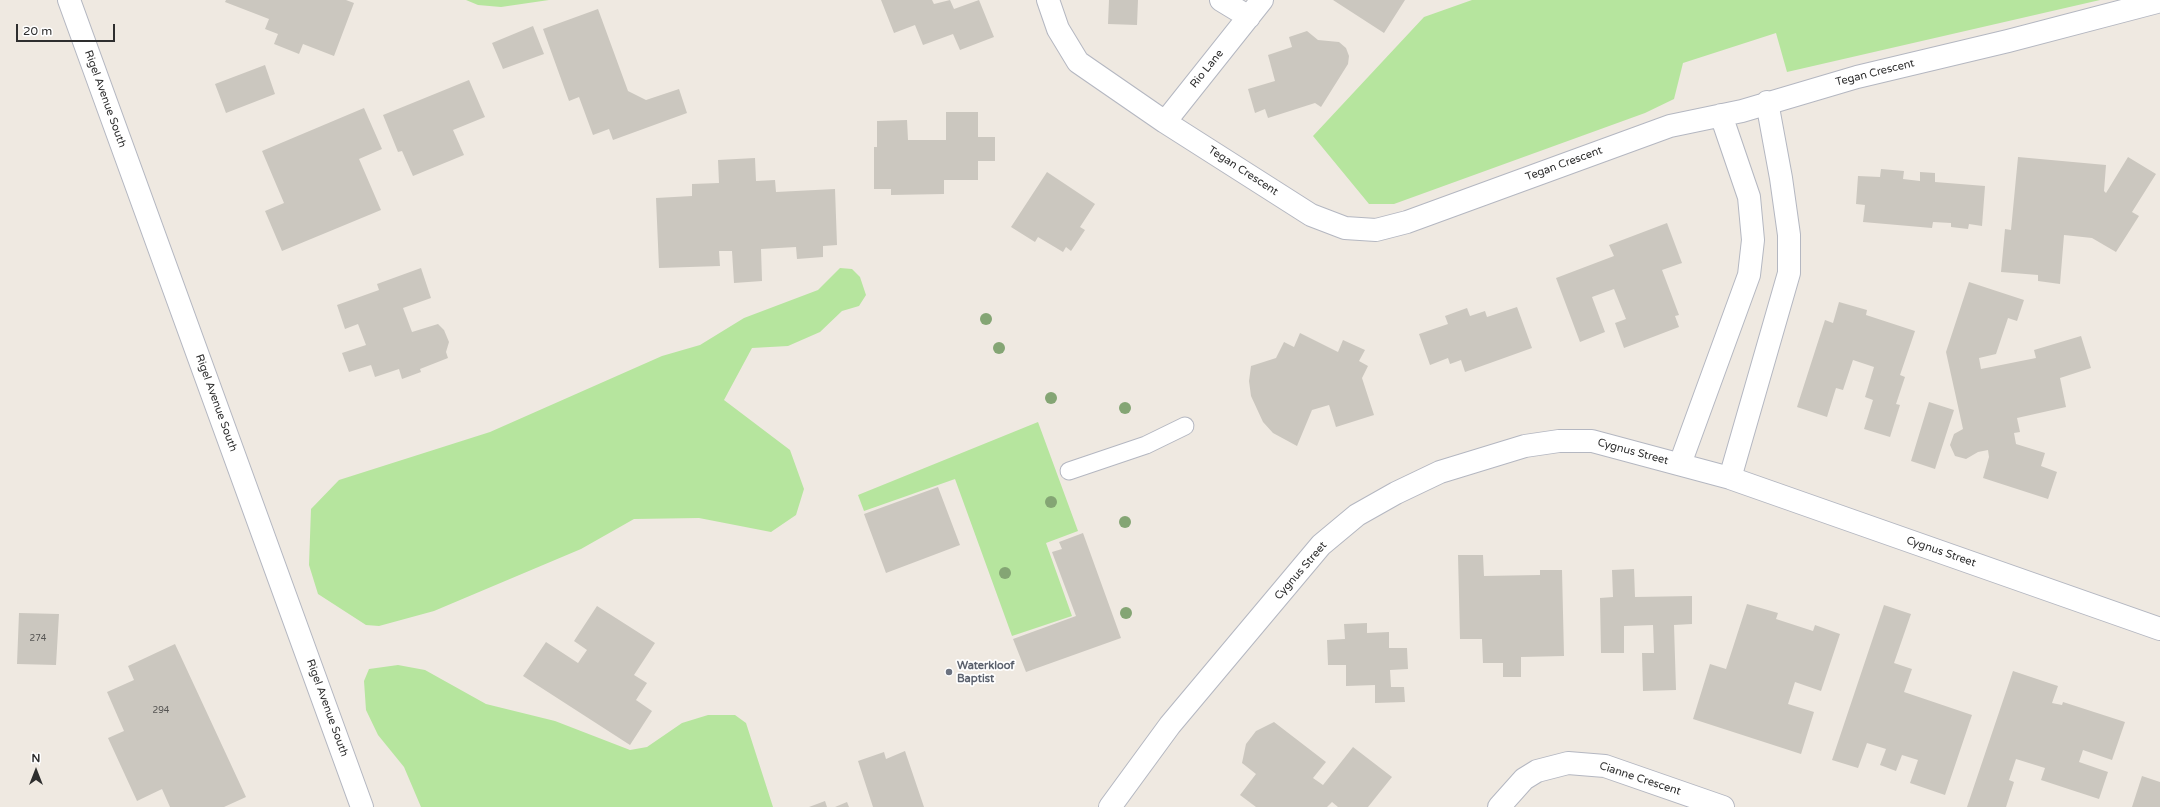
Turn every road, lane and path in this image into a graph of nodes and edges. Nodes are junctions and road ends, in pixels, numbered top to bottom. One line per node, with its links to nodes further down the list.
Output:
1 (69, 0): 15 (street, Rigel Avenue South)
2 (1048, 0): 9 (street, Tegan Crescent)
3 (1221, 0): 6 (street)
4 (1262, 0): 6 (street, Rio Lane)
5 (2158, 6): 7 (street, Tegan Crescent)
6 (1249, 17): 9 (street, Rio Lane)
7 (1767, 102): 8 (street, Tegan Crescent); 13 (street)
8 (1721, 116): 9 (street, Tegan Crescent); 11 (street)
9 (1165, 122)
10 (1185, 426): 12 (lane)
11 (1680, 464): 13 (street, Cygnus Street); 16 (street, Cygnus Street)
12 (1069, 471)
13 (1730, 478): 14 (street, Cygnus Street)
14 (2160, 629)
15 (362, 807)
16 (1110, 807)
17 (1499, 807): 18 (street, Cianne Crescent)
18 (1723, 807)

